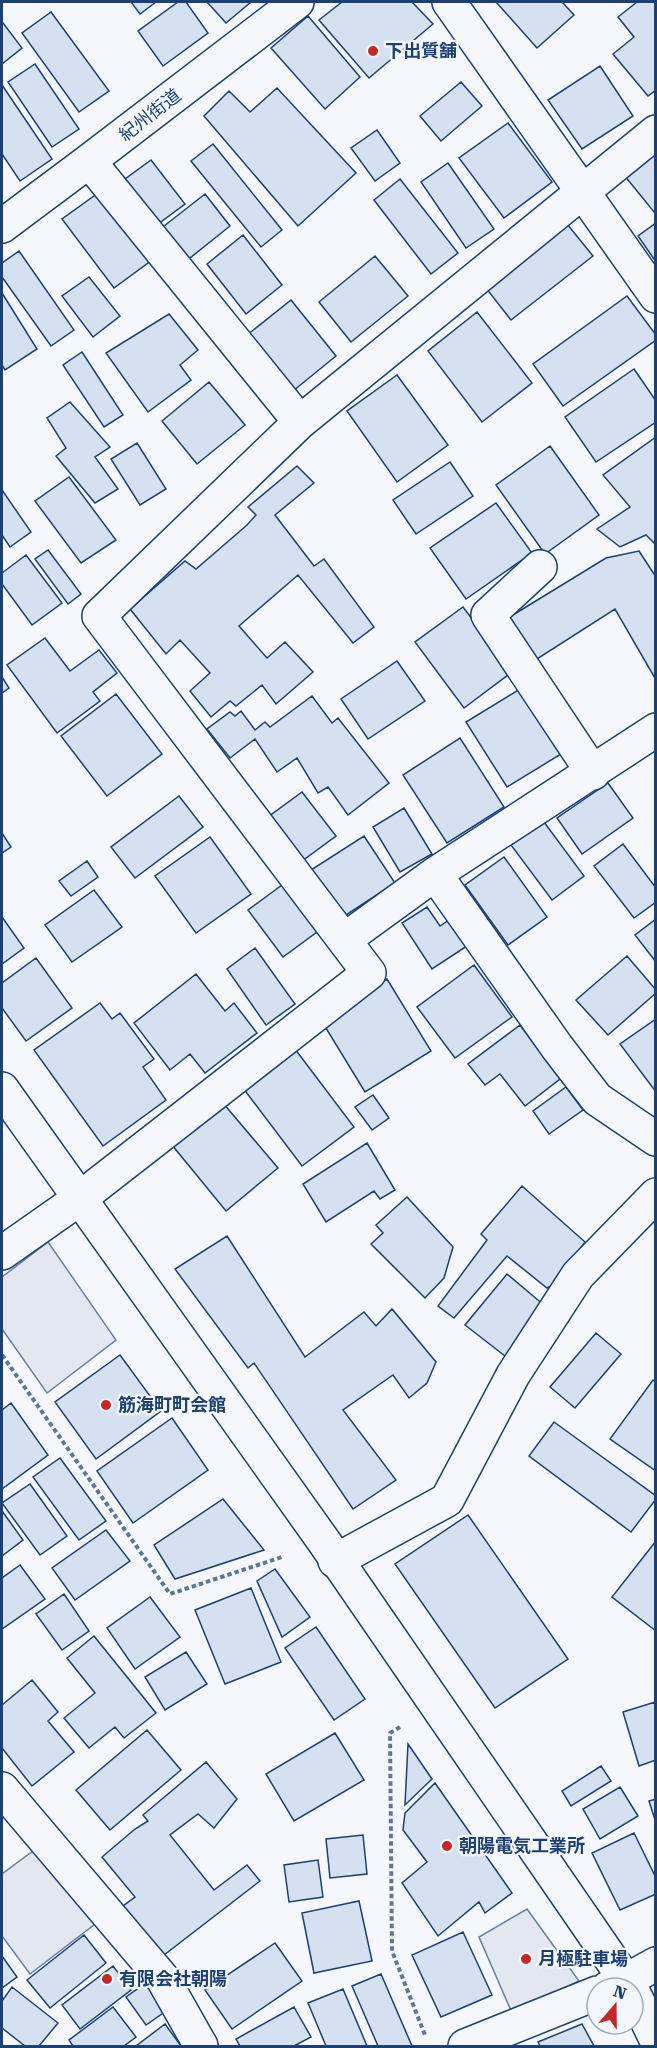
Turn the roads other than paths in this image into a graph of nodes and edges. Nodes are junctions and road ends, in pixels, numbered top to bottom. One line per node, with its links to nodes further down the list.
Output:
1 (297, 2): 4 (street, 紀州街道)
2 (449, 2): 5 (street)
3 (656, 132): 5 (street)
4 (89, 161): 6 (street, 紀州街道); 8 (street)
5 (581, 192): 7 (street); 8 (street)
6 (2, 226)
7 (656, 296)
8 (300, 423): 13 (street)
9 (540, 567): 11 (street)
10 (656, 730): 11 (street)
11 (593, 773): 12 (street)
12 (435, 874): 13 (street); 15 (street)
13 (344, 940): 17 (street)
14 (2, 1089): 17 (street)
15 (656, 1139)
16 (656, 1195): 19 (street)
17 (79, 1199): 18 (street); 19 (street)
18 (2, 1253)
19 (330, 1552): 22 (street)
20 (2, 1790): 27 (street)
21 (656, 1964): 23 (street)
22 (618, 1976)
23 (640, 1976)
24 (585, 1998): 28 (street)
25 (645, 2021): 26 (street)
26 (656, 2040)
27 (201, 2046)
28 (465, 2046)

